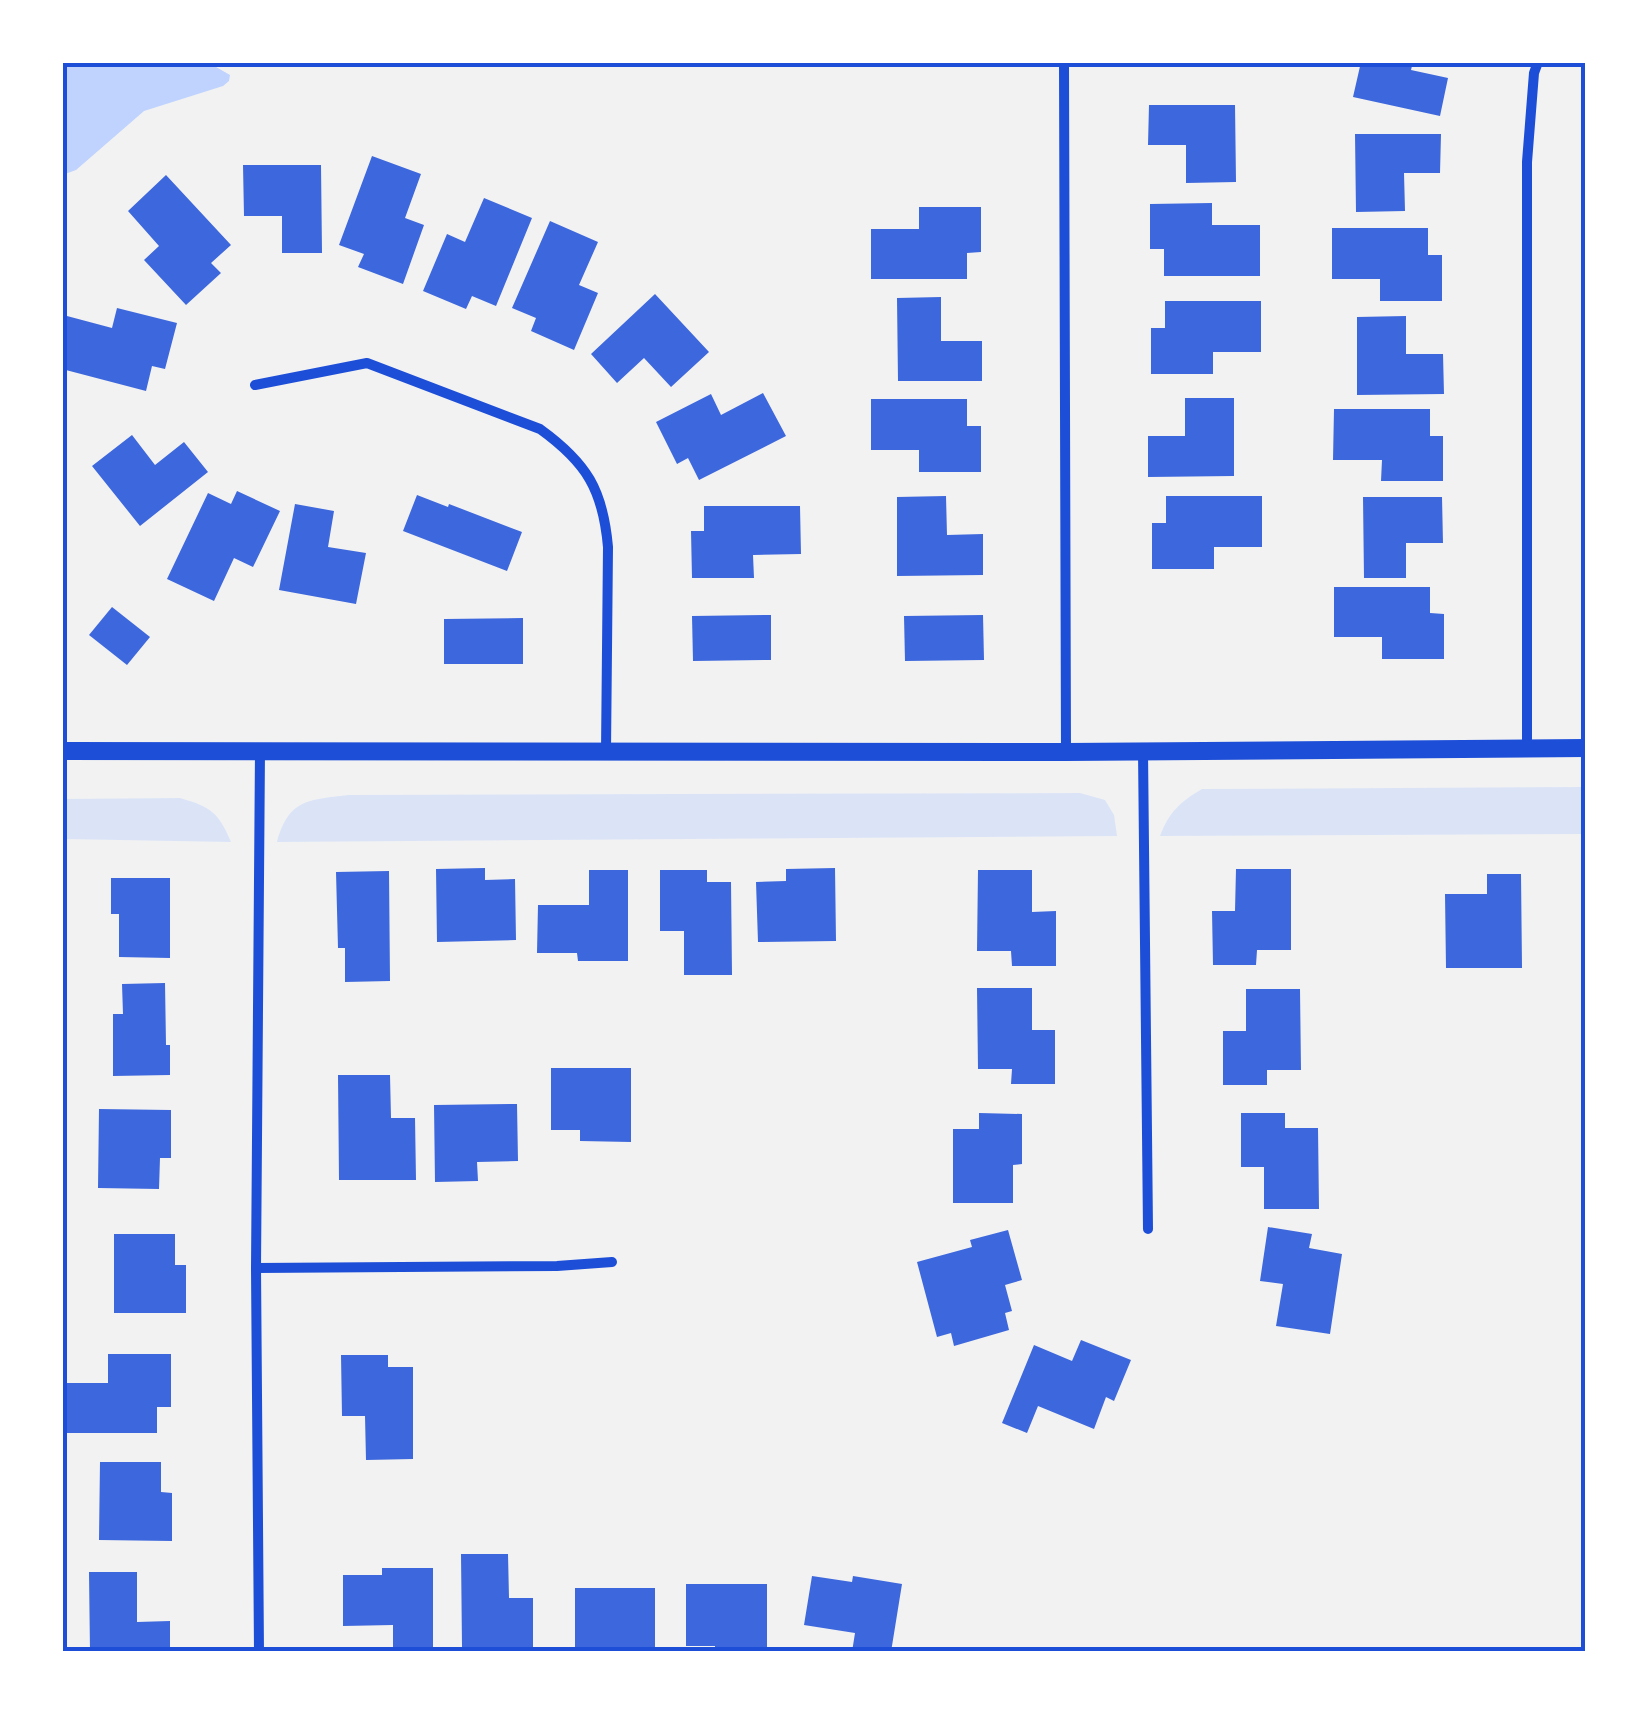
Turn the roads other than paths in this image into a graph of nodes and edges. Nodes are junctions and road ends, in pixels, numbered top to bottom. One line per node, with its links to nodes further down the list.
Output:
1 (1064, 62): 10 (street)
2 (1538, 62): 4 (street)
3 (255, 385): 8 (street)
4 (1528, 748): 5 (street); 9 (street)
5 (1586, 748)
6 (62, 750): 7 (street)
7 (260, 750): 8 (street); 13 (street)
8 (606, 750): 10 (street)
9 (1143, 751): 10 (street); 11 (street)
10 (1066, 752)
11 (1148, 1229)
12 (612, 1262): 13 (street)
13 (256, 1268): 14 (street)
14 (258, 1652)

